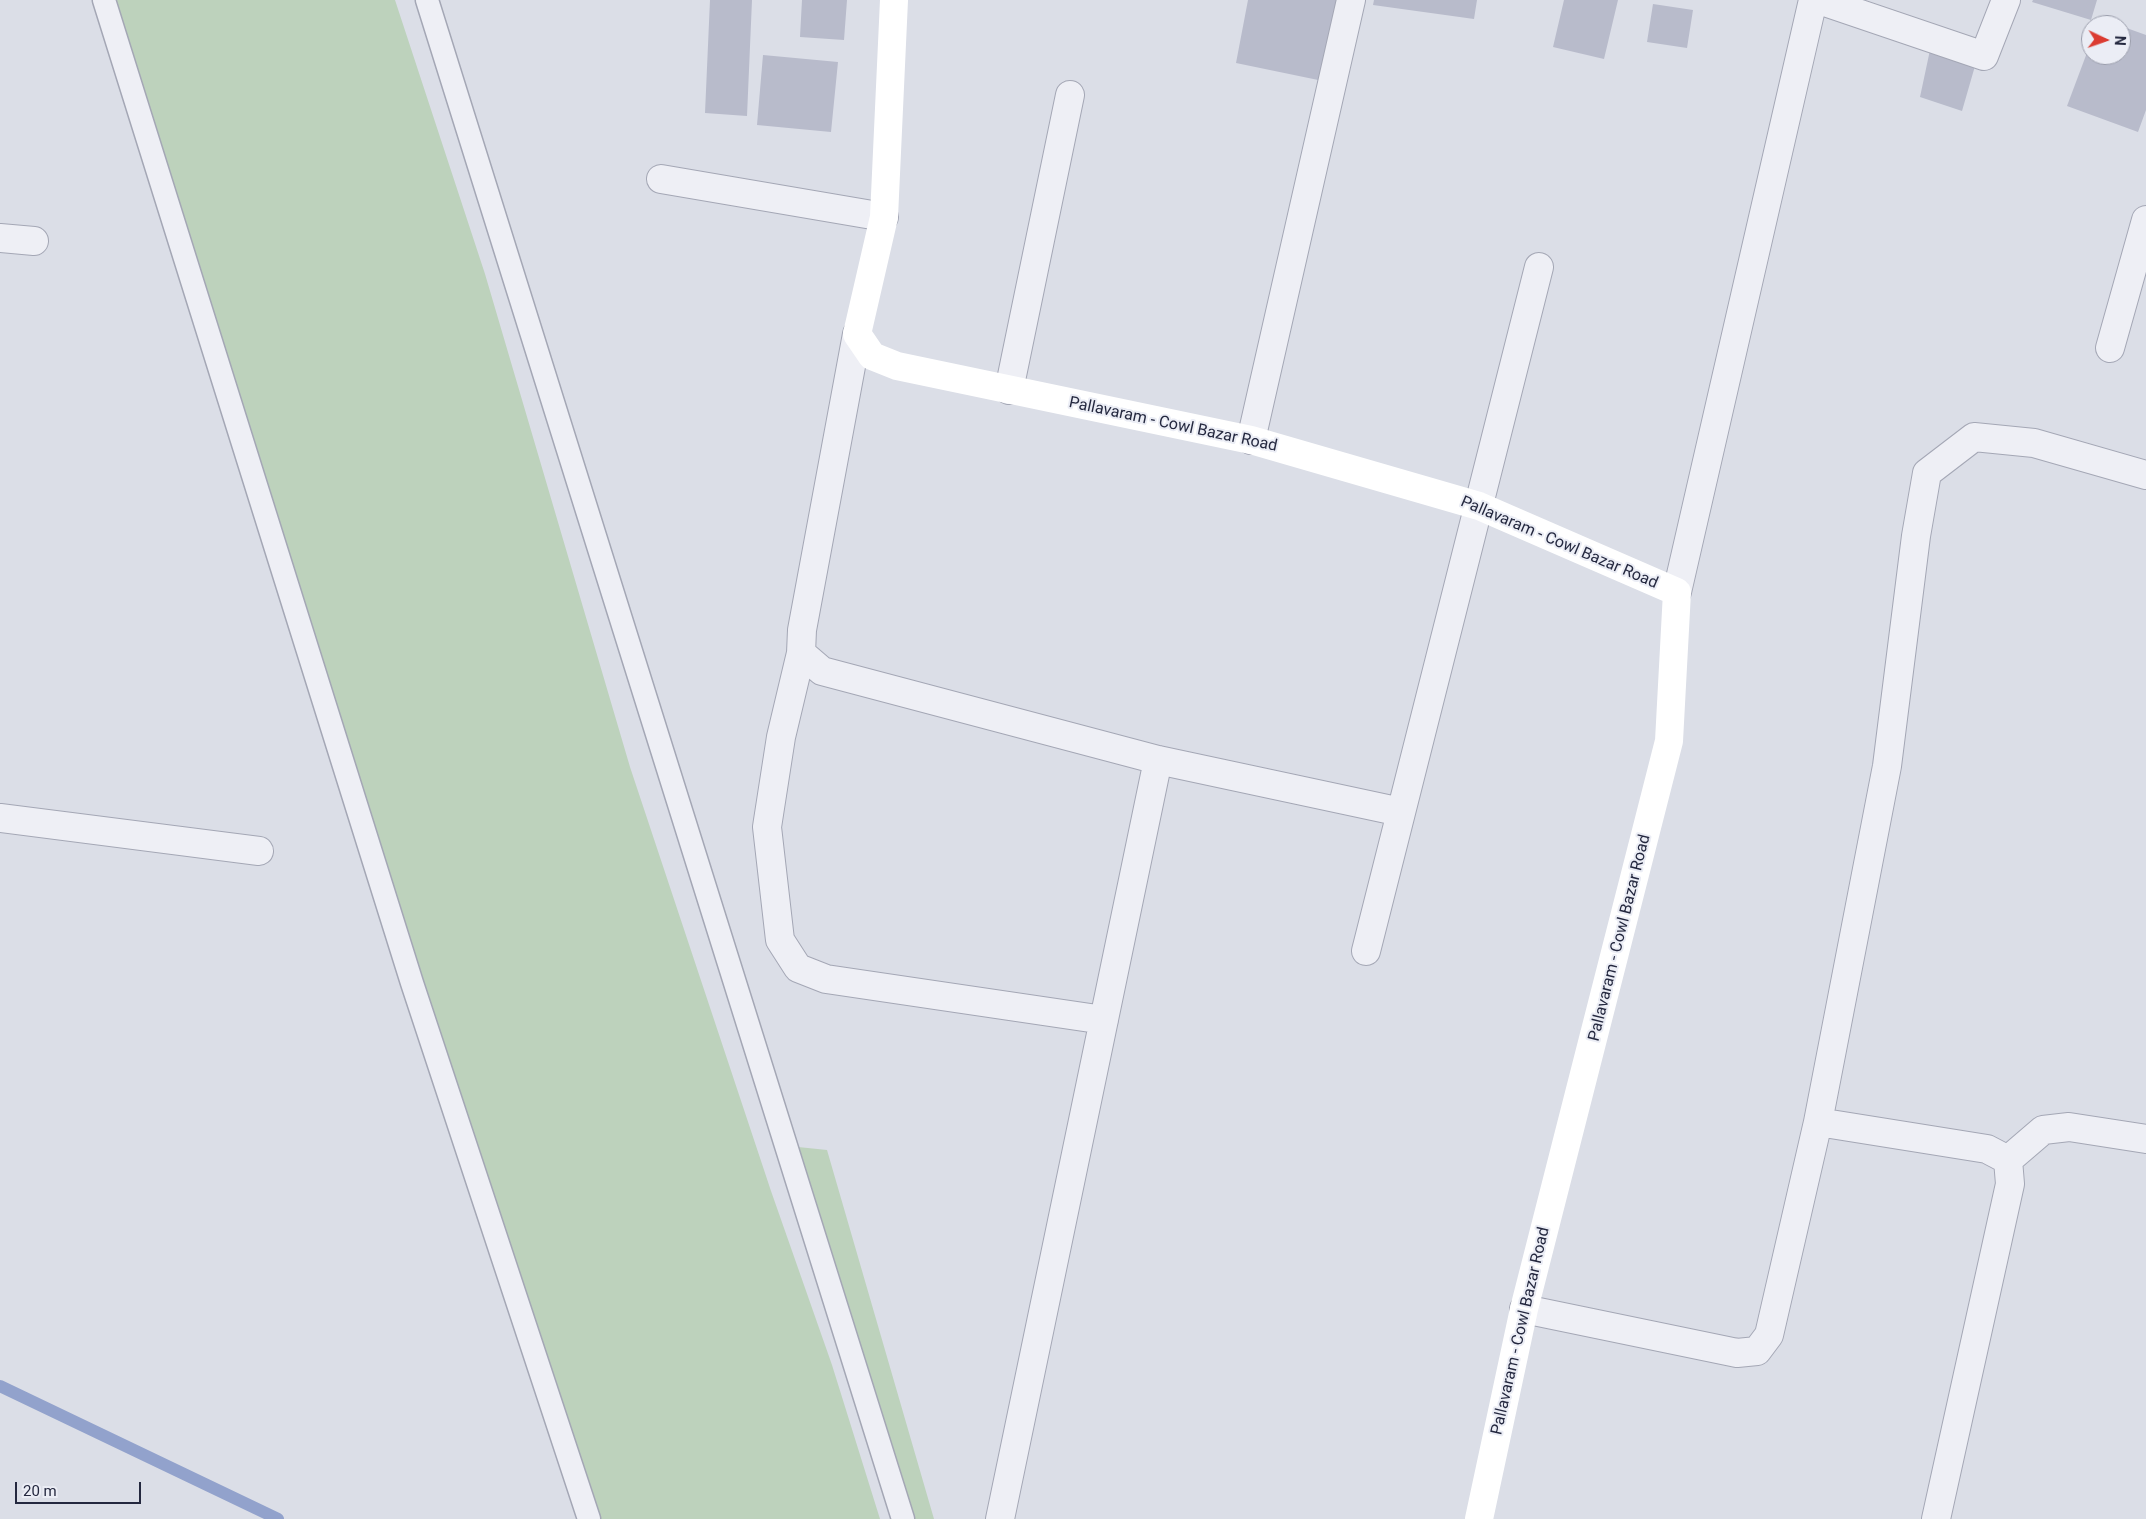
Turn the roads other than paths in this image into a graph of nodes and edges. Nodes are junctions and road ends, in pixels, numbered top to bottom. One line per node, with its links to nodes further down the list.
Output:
1 (104, 0): 33 (lane)
2 (427, 0): 34 (lane)
3 (894, 0): 10 (street)
4 (1351, 0): 18 (street)
5 (1813, 0): 21 (street)
6 (1819, 0): 7 (street)
7 (2006, 0)
8 (1070, 95): 17 (street)
9 (661, 179): 10 (street)
10 (884, 217): 15 (street)
11 (2146, 220): 16 (street)
12 (0, 238): 13 (street)
13 (34, 241)
14 (1539, 267): 20 (street)
15 (857, 334): 17 (street, Pallavaram - Cowl Bazar Road); 22 (street)
16 (2110, 348)
17 (1009, 390): 18 (street, Pallavaram - Cowl Bazar Road)
18 (1251, 440): 20 (street, Pallavaram - Cowl Bazar Road)
19 (2146, 475): 29 (street)
20 (1479, 506): 21 (street, Pallavaram - Cowl Bazar Road); 24 (street)
21 (1677, 592): 32 (street, Pallavaram - Cowl Bazar Road)
22 (801, 653): 23 (street); 28 (street)
23 (1158, 760): 24 (street); 28 (street)
24 (1401, 812): 27 (street)
25 (0, 818): 26 (street)
26 (259, 851)
27 (1366, 951)
28 (1104, 1020): 35 (street)
29 (1818, 1122): 31 (street); 32 (street)
30 (2146, 1138): 31 (street)
31 (2008, 1160): 37 (street)
32 (1524, 1309): 36 (street, Pallavaram - Cowl Bazar Road)
33 (589, 1519)
34 (903, 1519)
35 (1000, 1519)
36 (1480, 1519)
37 (1936, 1519)

